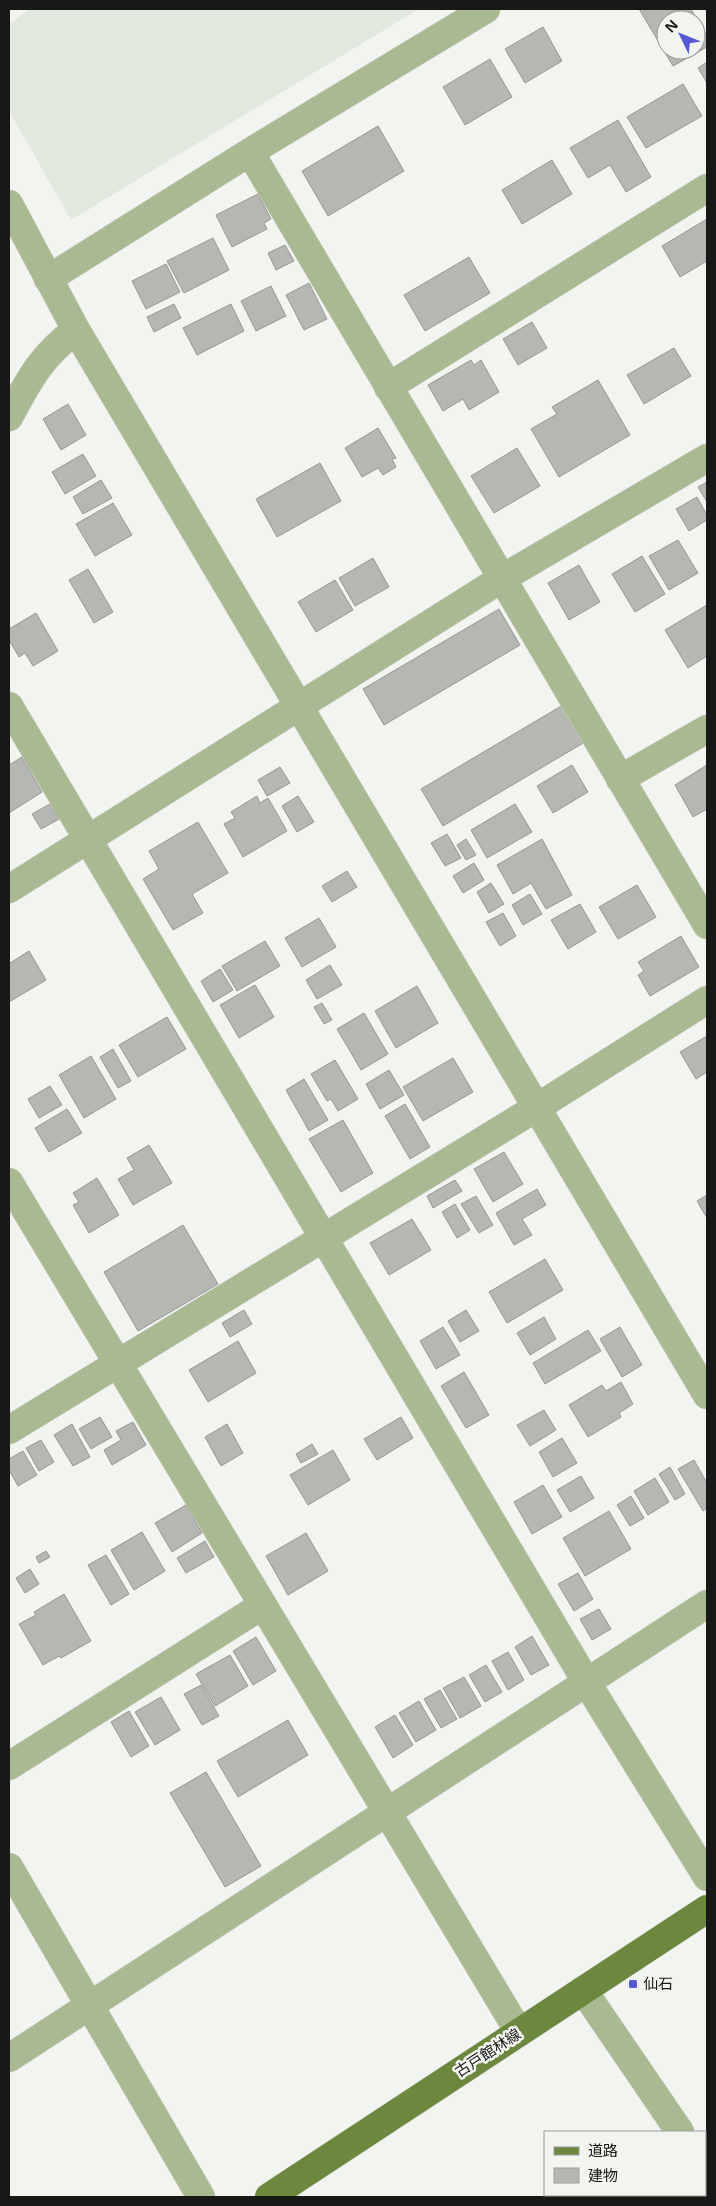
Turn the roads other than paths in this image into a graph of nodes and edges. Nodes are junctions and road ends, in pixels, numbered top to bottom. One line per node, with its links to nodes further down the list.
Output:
1 (486, 9): 2 (street)
2 (250, 152): 5 (street); 7 (street)
3 (707, 188): 7 (street)
4 (9, 204): 5 (street)
5 (48, 279): 6 (street)
6 (76, 330): 8 (street); 12 (street)
7 (388, 387): 10 (street)
8 (9, 417)
9 (707, 458): 10 (street)
10 (501, 579): 12 (street); 14 (street)
11 (9, 706): 15 (street)
12 (299, 706): 15 (street); 19 (street)
13 (707, 729): 14 (street)
14 (620, 780): 17 (street)
15 (88, 839): 16 (street); 21 (street)
16 (9, 888)
17 (707, 924)
18 (707, 1000): 19 (street)
19 (536, 1108): 21 (street); 23 (street)
20 (9, 1182): 22 (street)
21 (323, 1238): 22 (street); 27 (street)
22 (118, 1364): 24 (street); 26 (street)
23 (707, 1395)
24 (9, 1430)
25 (707, 1604): 27 (street)
26 (263, 1605): 28 (street); 29 (street)
27 (587, 1683): 29 (street); 31 (street)
28 (9, 1766)
29 (388, 1813): 34 (street); 35 (street)
30 (9, 1867): 34 (street)
31 (707, 1877)
32 (707, 1909): 33 (main road, 古戸館林線)
33 (584, 1990): 35 (main road, 古戸館林線); 37 (street)
34 (89, 2006): 36 (street); 38 (street)
35 (520, 2032): 39 (main road, 古戸館林線)
36 (9, 2058)
37 (679, 2131)
38 (201, 2197)
39 (269, 2197)

